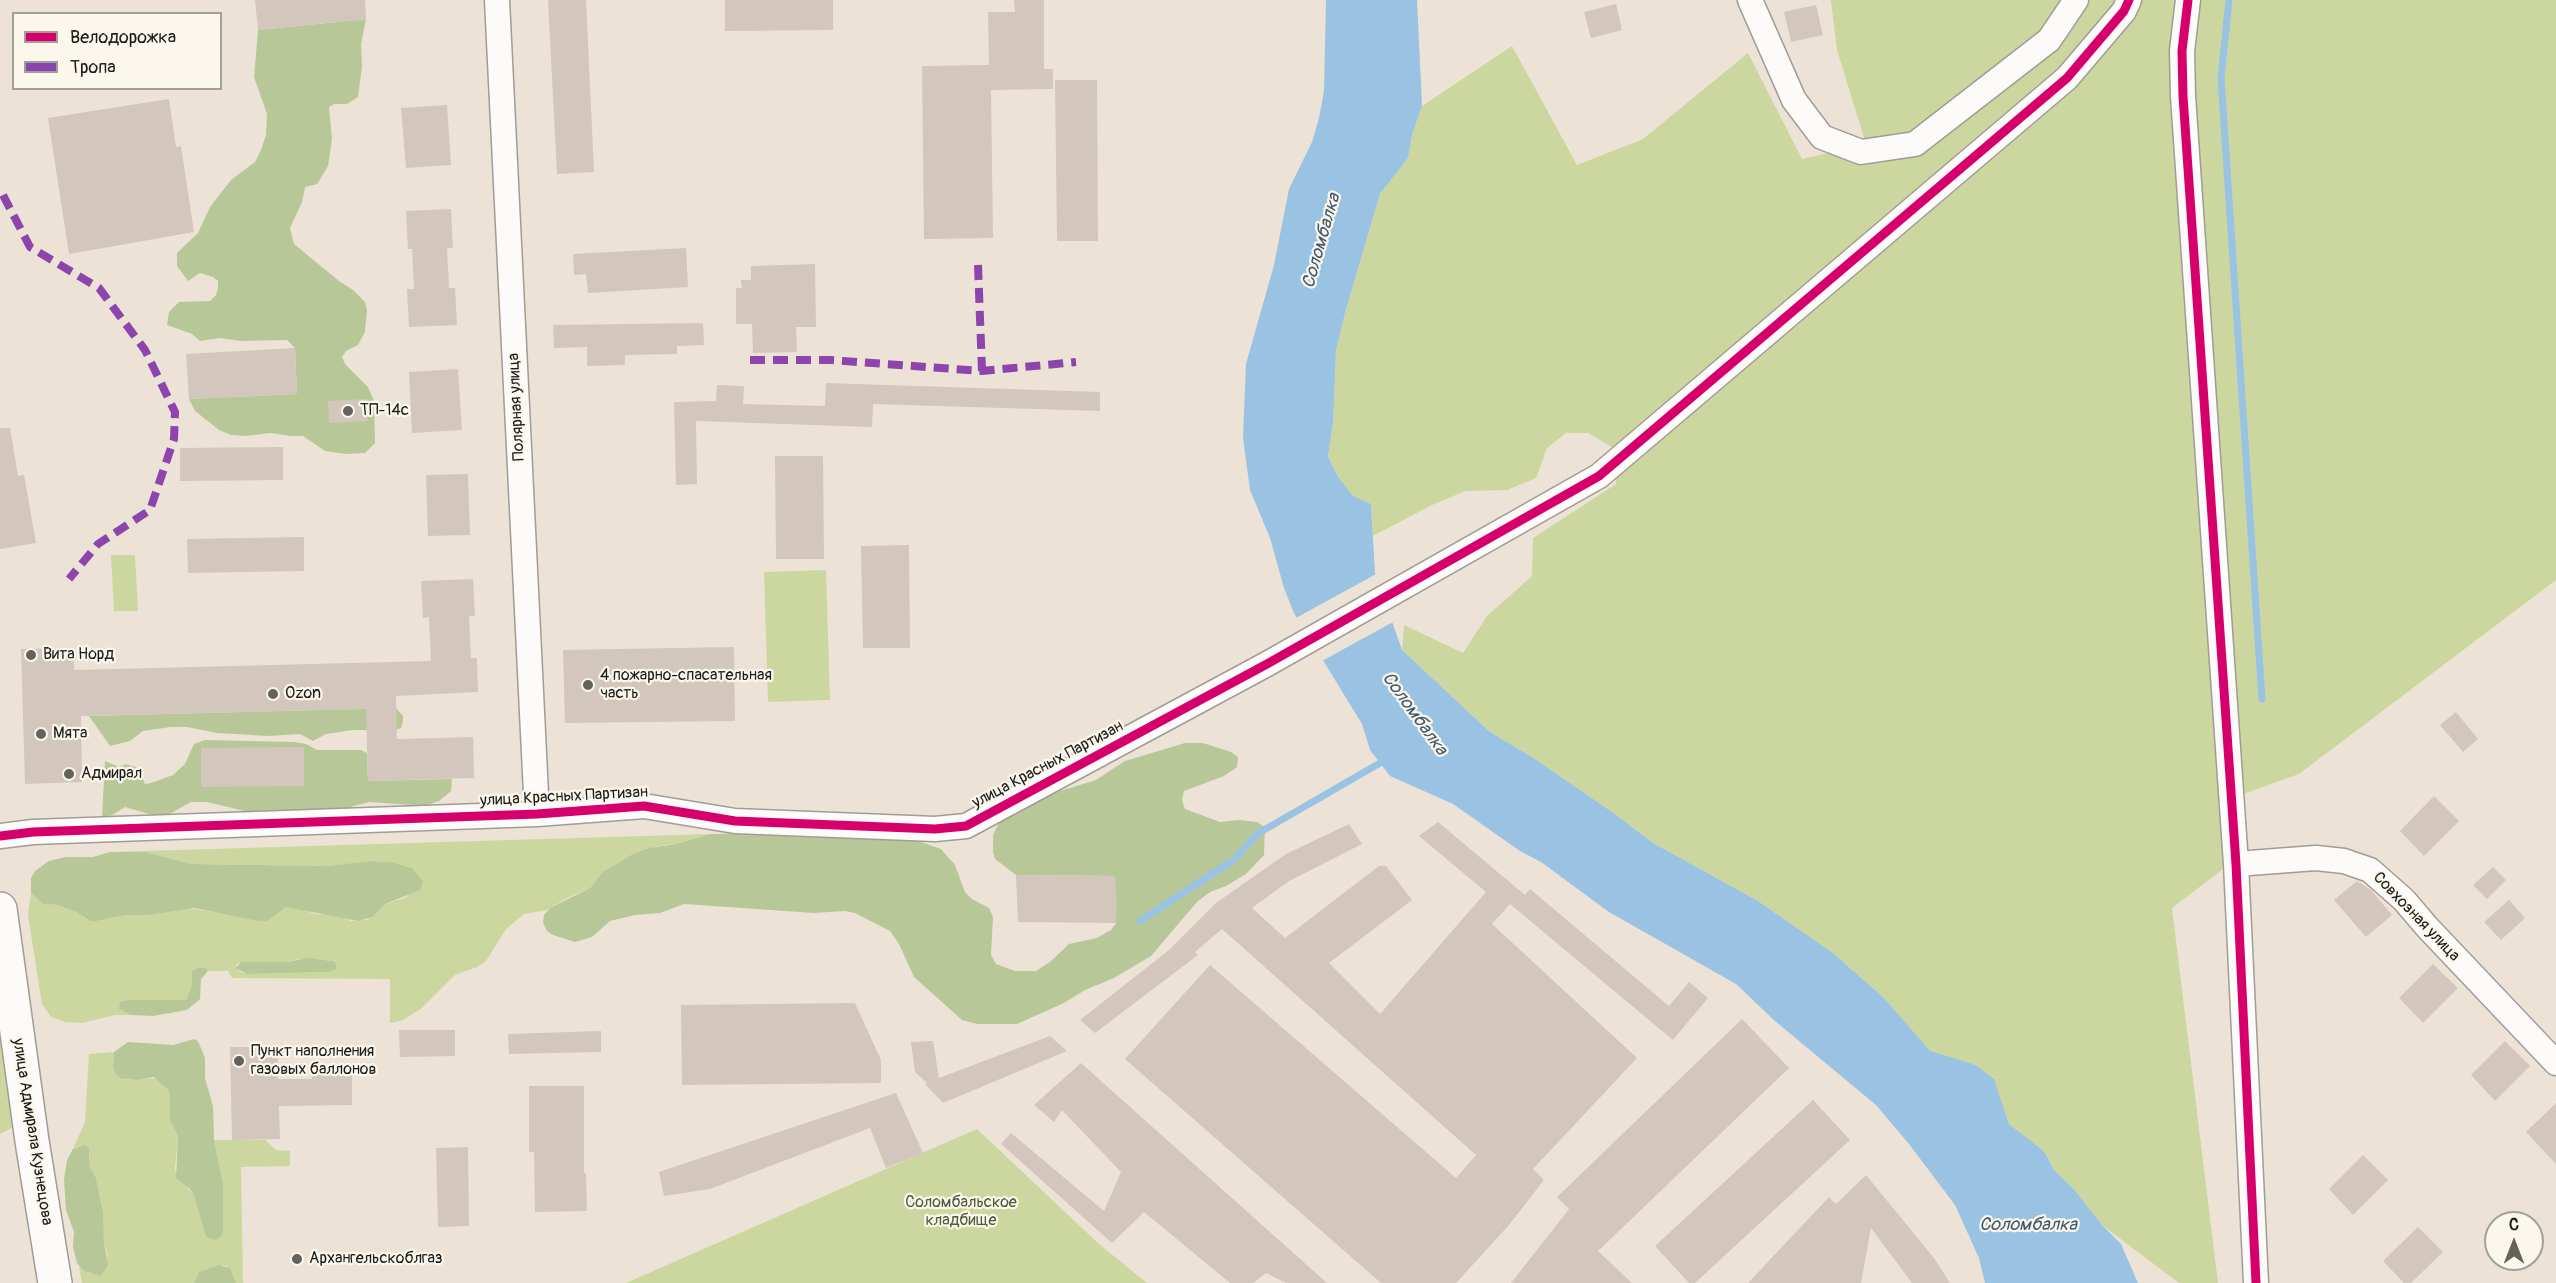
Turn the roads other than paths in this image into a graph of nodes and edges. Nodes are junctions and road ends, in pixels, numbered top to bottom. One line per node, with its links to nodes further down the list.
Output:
1 (497, 0): 6 (street, Полярная улица)
2 (1750, 0): 3 (street)
3 (2076, 0)
4 (2129, 0): 6 (street, улица Красных Партизан)
5 (2188, 0): 8 (street)
6 (537, 814): 7 (street, улица Красных Партизан)
7 (0, 836)
8 (2236, 864): 10 (street, Совхозная улица); 12 (street)
9 (0, 909): 11 (main road, улица Адмирала Кузнецова)
10 (2556, 1064)
11 (56, 1283)
12 (2256, 1283)

